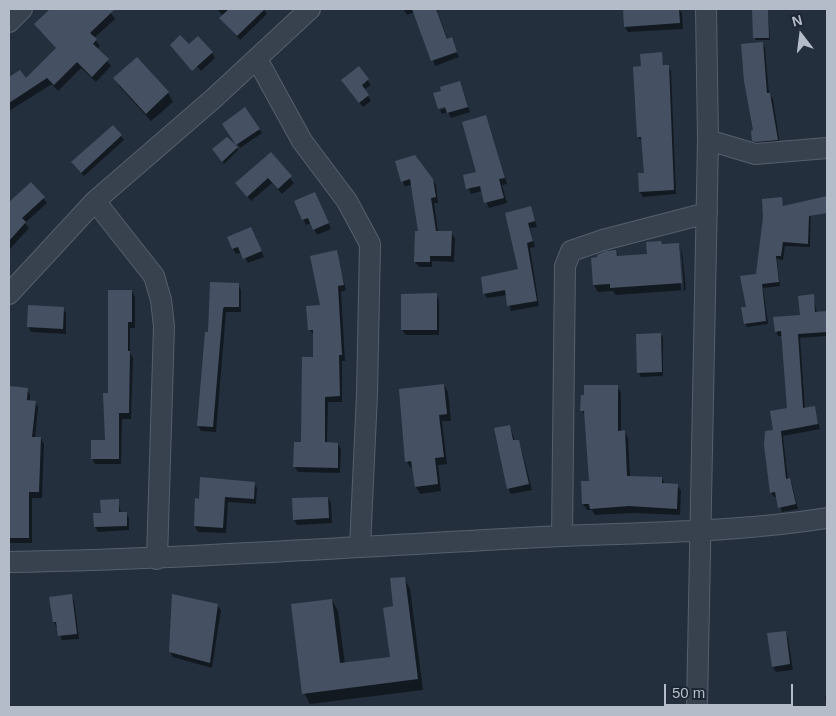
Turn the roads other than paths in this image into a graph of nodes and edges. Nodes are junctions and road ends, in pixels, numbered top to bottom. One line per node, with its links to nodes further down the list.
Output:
1 (22, 9): 4 (street)
2 (310, 9): 5 (street)
3 (706, 9): 6 (street)
4 (9, 22)
5 (257, 59): 8 (street); 14 (street)
6 (708, 140): 7 (street); 9 (street)
7 (827, 148)
8 (95, 201): 10 (street); 15 (street)
9 (707, 213): 12 (street); 13 (street)
10 (9, 294)
11 (827, 518): 12 (street)
12 (702, 531): 13 (street); 17 (street)
13 (562, 536): 14 (street)
14 (360, 547): 15 (street)
15 (157, 559): 16 (street)
16 (9, 562)
17 (697, 707)

